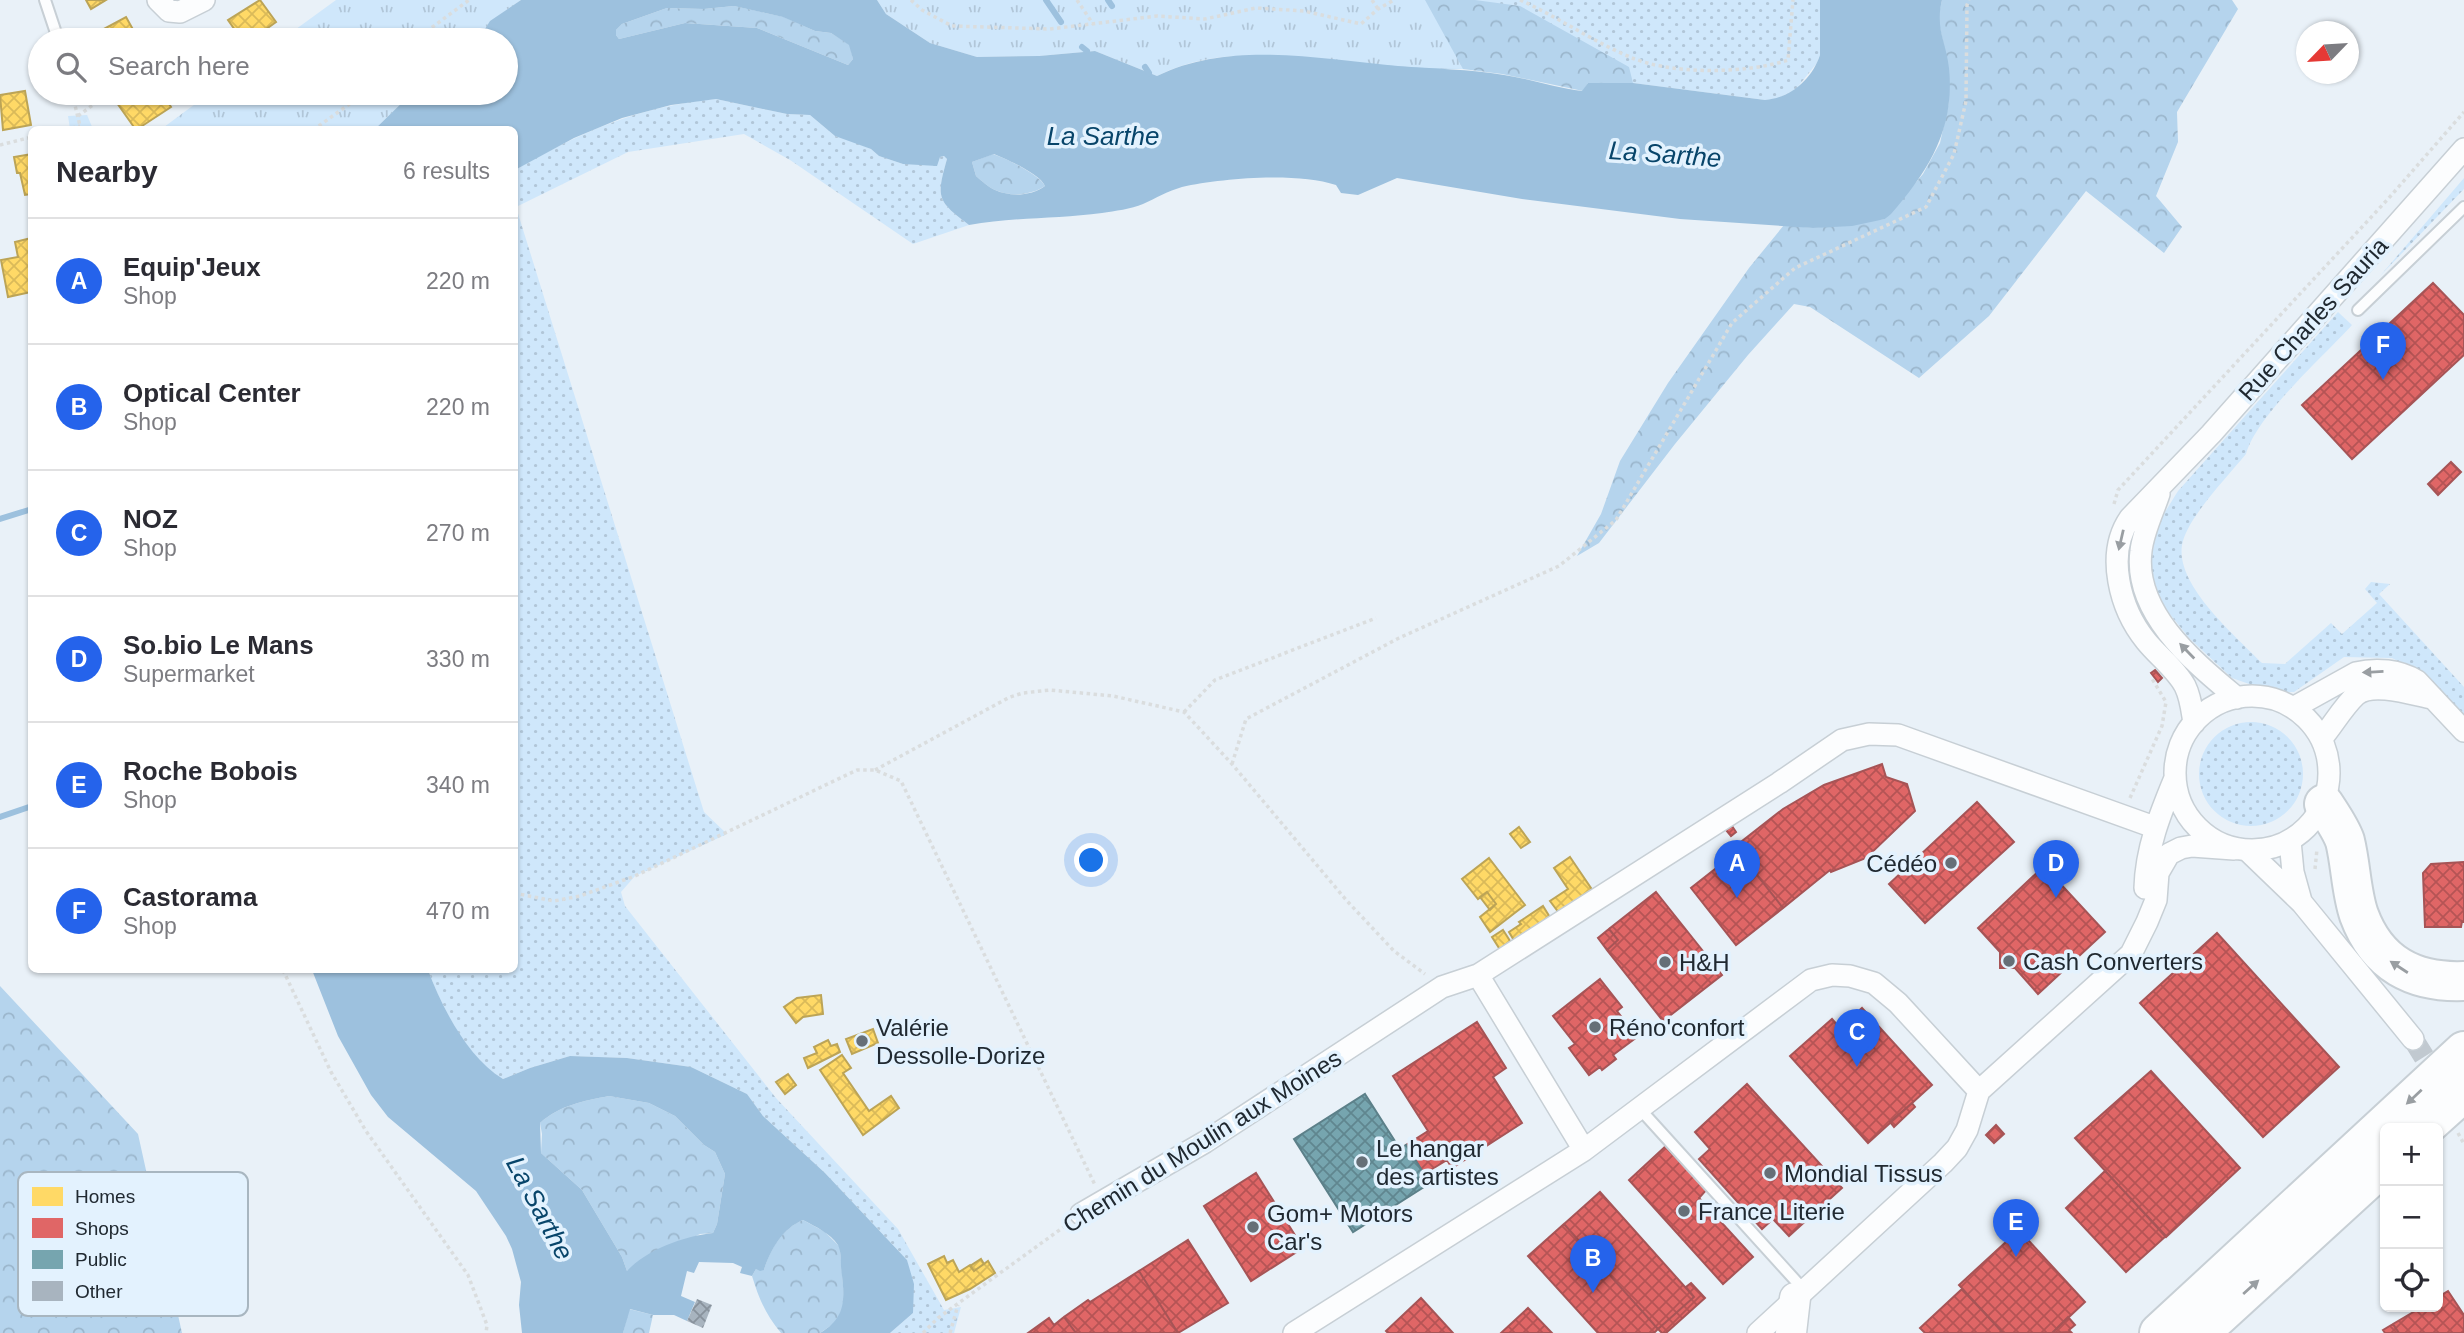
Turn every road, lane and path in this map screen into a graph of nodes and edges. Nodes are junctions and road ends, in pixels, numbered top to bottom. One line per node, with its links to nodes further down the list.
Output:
1 (45, 0): 14 (lane)
2 (158, 0): 3 (street)
3 (204, 0)
4 (469, 0): 15 (path)
5 (911, 0): 13 (path)
6 (1077, 0): 13 (path)
7 (1372, 0): 12 (path)
8 (1394, 0): 12 (path)
9 (1520, 0): 10 (path)
10 (1793, 0)
11 (1969, 0): 37 (path)
12 (1378, 9): 13 (path)
13 (1093, 24)
14 (54, 28)
15 (431, 28)
16 (75, 105): 19 (path)
17 (93, 105): 19 (path)
18 (348, 105): 20 (path)
19 (78, 116): 21 (path)
20 (320, 124): 22 (path)
21 (80, 126)
22 (318, 126)
23 (28, 138): 24 (path)
24 (0, 145)
25 (2464, 149): 28 (street, Rue Charles Sauria)
26 (2464, 207): 27 (lane)
27 (2358, 310)
28 (2162, 488): 30 (street, Rue Charles Sauria, one-way to 28); 34 (street, Rue Charles Sauria, one-way to 34)
29 (1376, 618): 33 (path)
30 (2236, 698): 32 (street); 34 (street)
31 (2431, 698): 32 (street, one-way to 32); 35 (street); 36 (street)
32 (2293, 708): 36 (street)
33 (1184, 712): 37 (path); 38 (path)
34 (2194, 723): 39 (street)
35 (2464, 731)
36 (2322, 738): 40 (street)
37 (1232, 764): 50 (path)
38 (875, 770): 44 (path); 59 (path)
39 (2175, 778): 41 (street); 43 (street)
40 (2324, 804): 42 (street); 49 (highway, one-way to 40)
41 (2154, 827): 46 (street); 48 (street, Chemin du Moulin aux Moines)
42 (2290, 841): 43 (street); 45 (street)
43 (2241, 850): 45 (street); 46 (street)
44 (518, 894)
45 (2302, 903): 51 (street)
46 (2147, 922): 53 (street)
47 (284, 973): 64 (path)
48 (1478, 975): 50 (street, Chemin du Moulin aux Moines); 57 (street)
49 (2464, 981)
50 (1443, 987): 59 (street, Chemin du Moulin aux Moines)
51 (2413, 1039)
52 (2464, 1051): 61 (highway, one-way to 61)
53 (1979, 1091): 54 (street); 62 (street)
54 (1640, 1109): 57 (street); 62 (lane)
55 (2463, 1110): 56 (highway)
56 (2435, 1123)
57 (1584, 1150): 67 (street)
58 (2380, 1169): 72 (highway, one-way to 58)
59 (1104, 1202): 60 (street, Chemin du Moulin aux Moines)
60 (1081, 1214): 63 (path, Chemin du Moulin aux Moines)
61 (2265, 1236): 70 (highway); 71 (highway)
62 (1800, 1294): 68 (street); 69 (street)
63 (959, 1303): 65 (path, Chemin du Moulin aux Moines); 66 (path)
64 (486, 1333)
65 (923, 1333)
66 (950, 1333)
67 (1294, 1333)
68 (1758, 1333)
69 (1791, 1333)
70 (2137, 1333)
71 (2159, 1333)
72 (2200, 1333)

